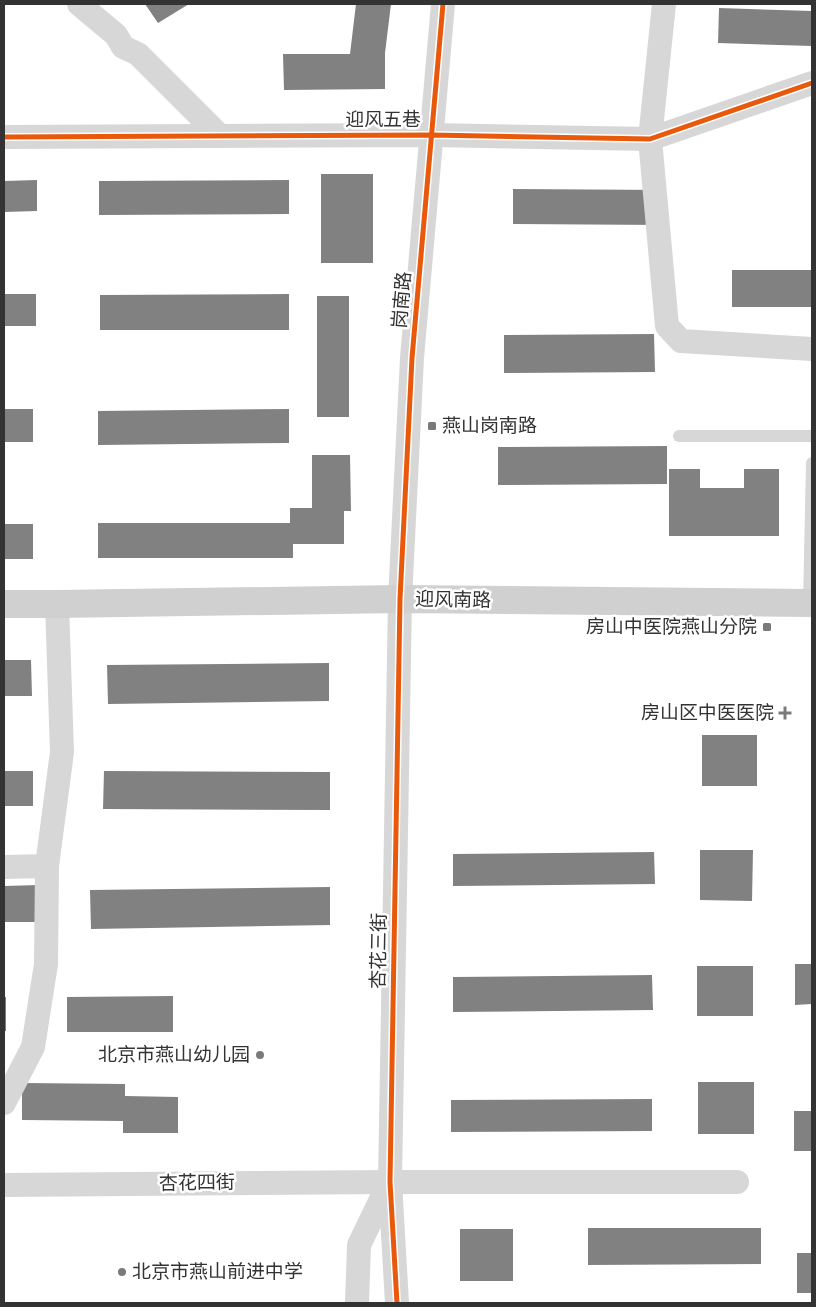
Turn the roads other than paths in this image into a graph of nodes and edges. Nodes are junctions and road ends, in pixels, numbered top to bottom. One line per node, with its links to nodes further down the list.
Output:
1 (79, 4): 6 (street)
2 (442, 4): 5 (street, 岗南路)
3 (664, 4): 8 (street)
4 (812, 83): 8 (street, 迎风五巷)
5 (431, 135): 6 (street, 迎风五巷); 8 (street, 迎风五巷); 13 (street, 岗南路)
6 (220, 136): 7 (street, 迎风五巷)
7 (4, 137)
8 (650, 139): 9 (street)
9 (812, 349)
10 (679, 436): 11 (lane)
11 (812, 436)
12 (812, 463): 14 (lane)
13 (400, 599): 14 (street, 迎风南路); 16 (street, 迎风南路); 20 (street, 杏花三街)
14 (811, 603)
15 (4, 604): 16 (street, 迎风南路)
16 (58, 604): 17 (street)
17 (48, 866): 18 (street); 19 (street)
18 (4, 867)
19 (4, 1104)
20 (390, 1182): 21 (street, 杏花四街); 22 (street, 杏花四街); 23 (street, 杏花三街); 24 (street, 杏花三街)
21 (737, 1182)
22 (4, 1185)
23 (357, 1303)
24 (397, 1303)

